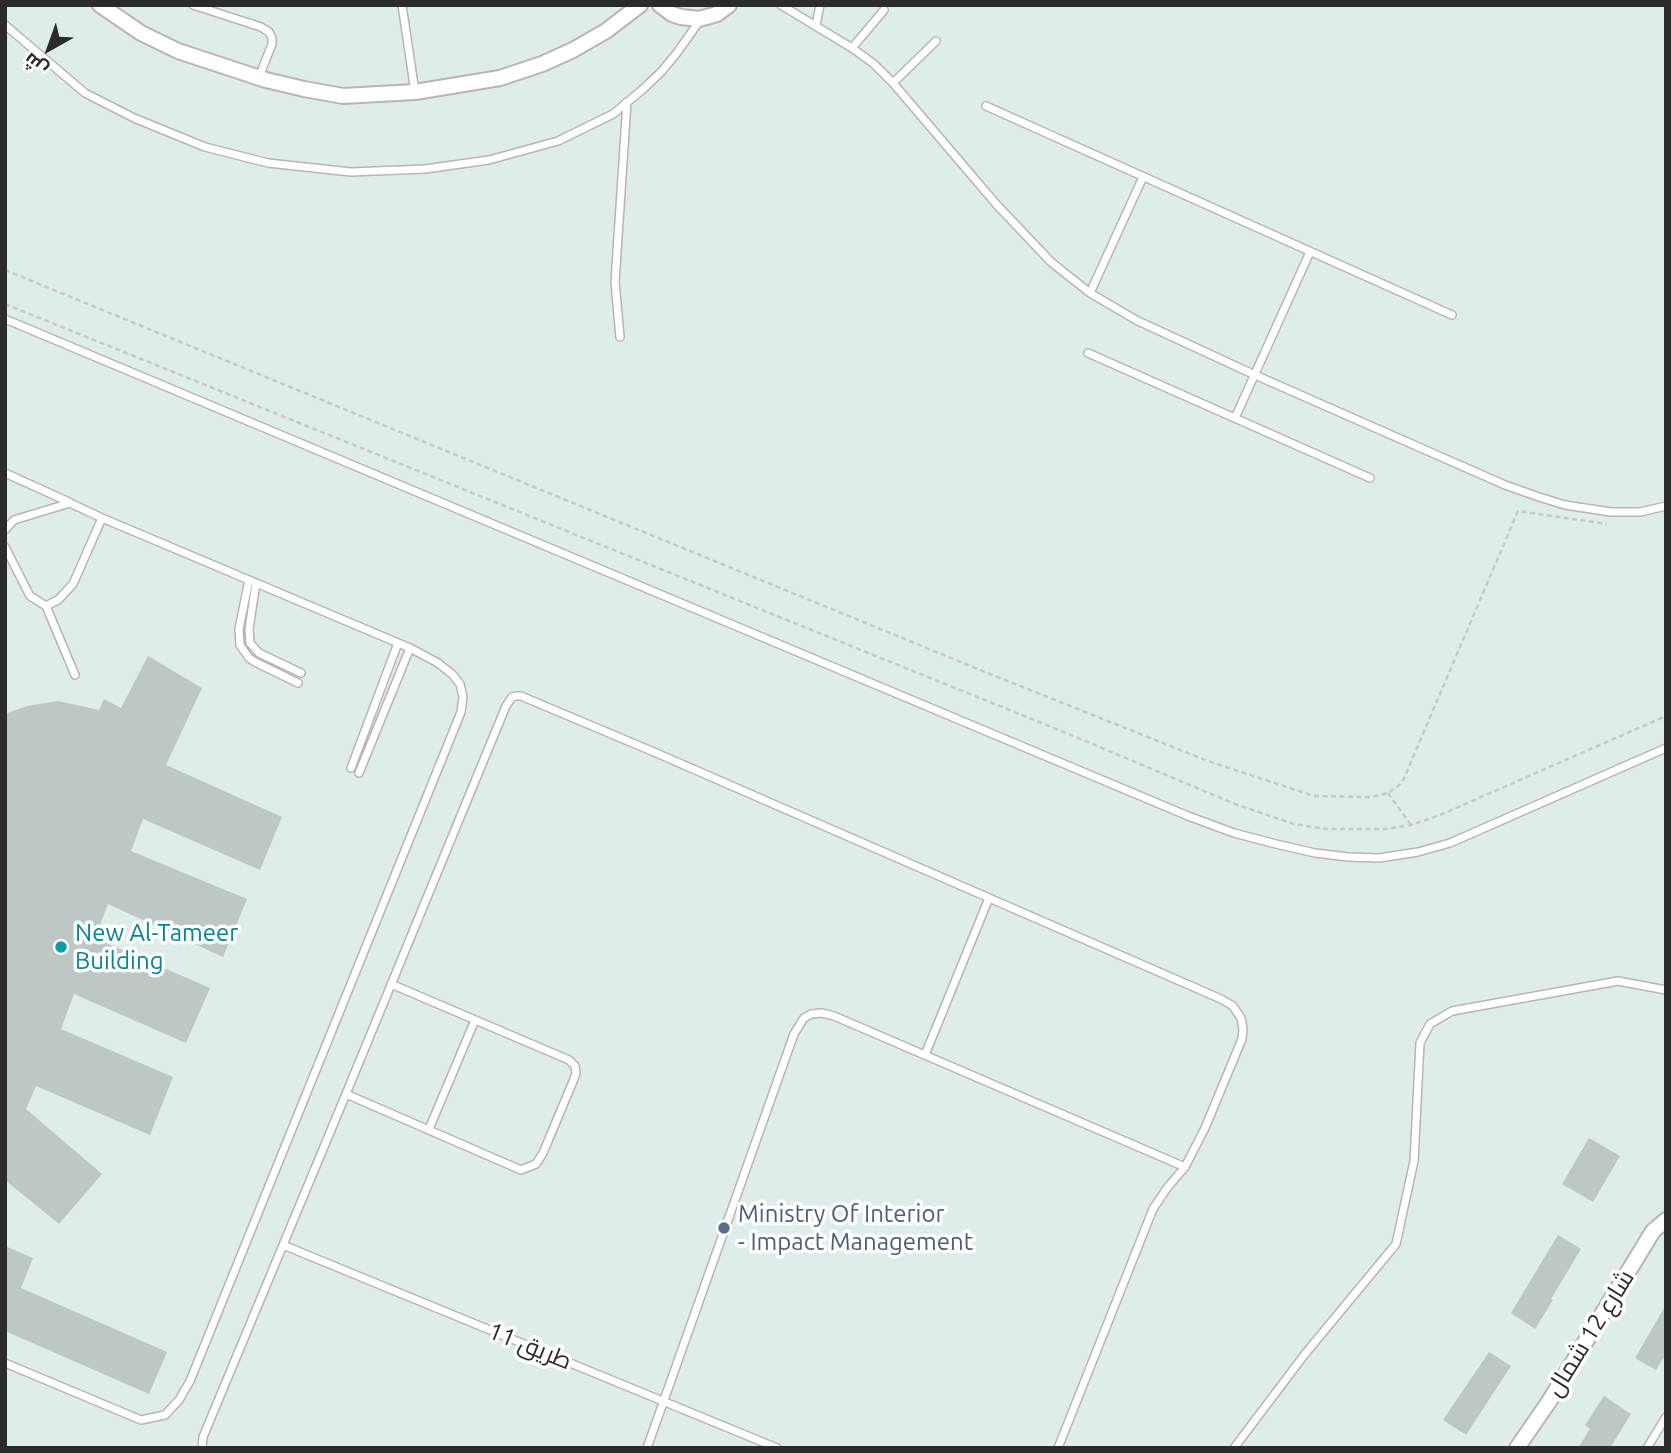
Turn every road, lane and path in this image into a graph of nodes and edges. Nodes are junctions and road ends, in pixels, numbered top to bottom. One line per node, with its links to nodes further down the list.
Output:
1 (100, 5): 15 (street)
2 (193, 5): 15 (lane)
3 (401, 5): 17 (lane)
4 (640, 5): 17 (street)
5 (660, 5): 10 (street)
6 (729, 5): 10 (street)
7 (781, 5): 12 (lane)
8 (820, 5): 12 (lane)
9 (884, 9): 14 (lane)
10 (702, 18): 18 (lane)
11 (5, 25): 18 (lane)
12 (816, 25): 14 (lane)
13 (936, 41): 16 (lane)
14 (852, 48): 16 (lane)
15 (258, 78): 17 (street)
16 (893, 83): 23 (lane)
17 (415, 92)
18 (627, 102): 27 (lane)
19 (986, 106): 20 (lane)
20 (1143, 177): 21 (lane); 23 (lane)
21 (1310, 252): 25 (lane); 29 (lane)
22 (5, 270): 48 (path)
23 (1090, 293): 29 (lane)
24 (5, 304): 49 (path)
25 (1452, 315)
26 (5, 319): 47 (lane)
27 (620, 337)
28 (1088, 353): 30 (lane)
29 (1255, 375): 30 (lane); 34 (lane)
30 (1235, 418): 32 (lane)
31 (5, 474): 33 (lane)
32 (1370, 478)
33 (70, 503): 35 (lane); 37 (lane)
34 (1666, 506)
35 (102, 518): 39 (lane); 40 (lane)
36 (1615, 524): 48 (path)
37 (5, 529)
38 (5, 547): 40 (lane)
39 (253, 581): 41 (lane); 43 (lane); 45 (lane)
40 (46, 606): 44 (lane)
41 (398, 643): 42 (lane); 42 (lane)
42 (410, 648): 60 (lane)
43 (301, 673)
44 (75, 676)
45 (298, 683)
46 (1666, 716): 49 (path)
47 (1666, 748)
48 (1388, 793): 49 (path)
49 (1411, 825)
50 (989, 898): 51 (lane); 54 (lane); 57 (lane)
51 (391, 984): 53 (lane); 55 (lane)
52 (1666, 990): 67 (lane)
53 (475, 1020): 56 (lane); 56 (lane)
54 (925, 1055): 57 (lane); 61 (lane)
55 (346, 1094): 56 (lane); 59 (lane)
56 (429, 1129)
57 (1185, 1167): 66 (lane)
58 (1666, 1220): 68 (street, شارع 12 شمال)
59 (283, 1245): 61 (lane, طريق 11); 63 (lane)
60 (5, 1363)
61 (664, 1401): 64 (lane); 65 (lane, طريق 11)
62 (1666, 1417): 69 (lane)
63 (202, 1448)
64 (647, 1448)
65 (777, 1448)
66 (1058, 1448)
67 (1234, 1448)
68 (1517, 1448)
69 (1647, 1448)

